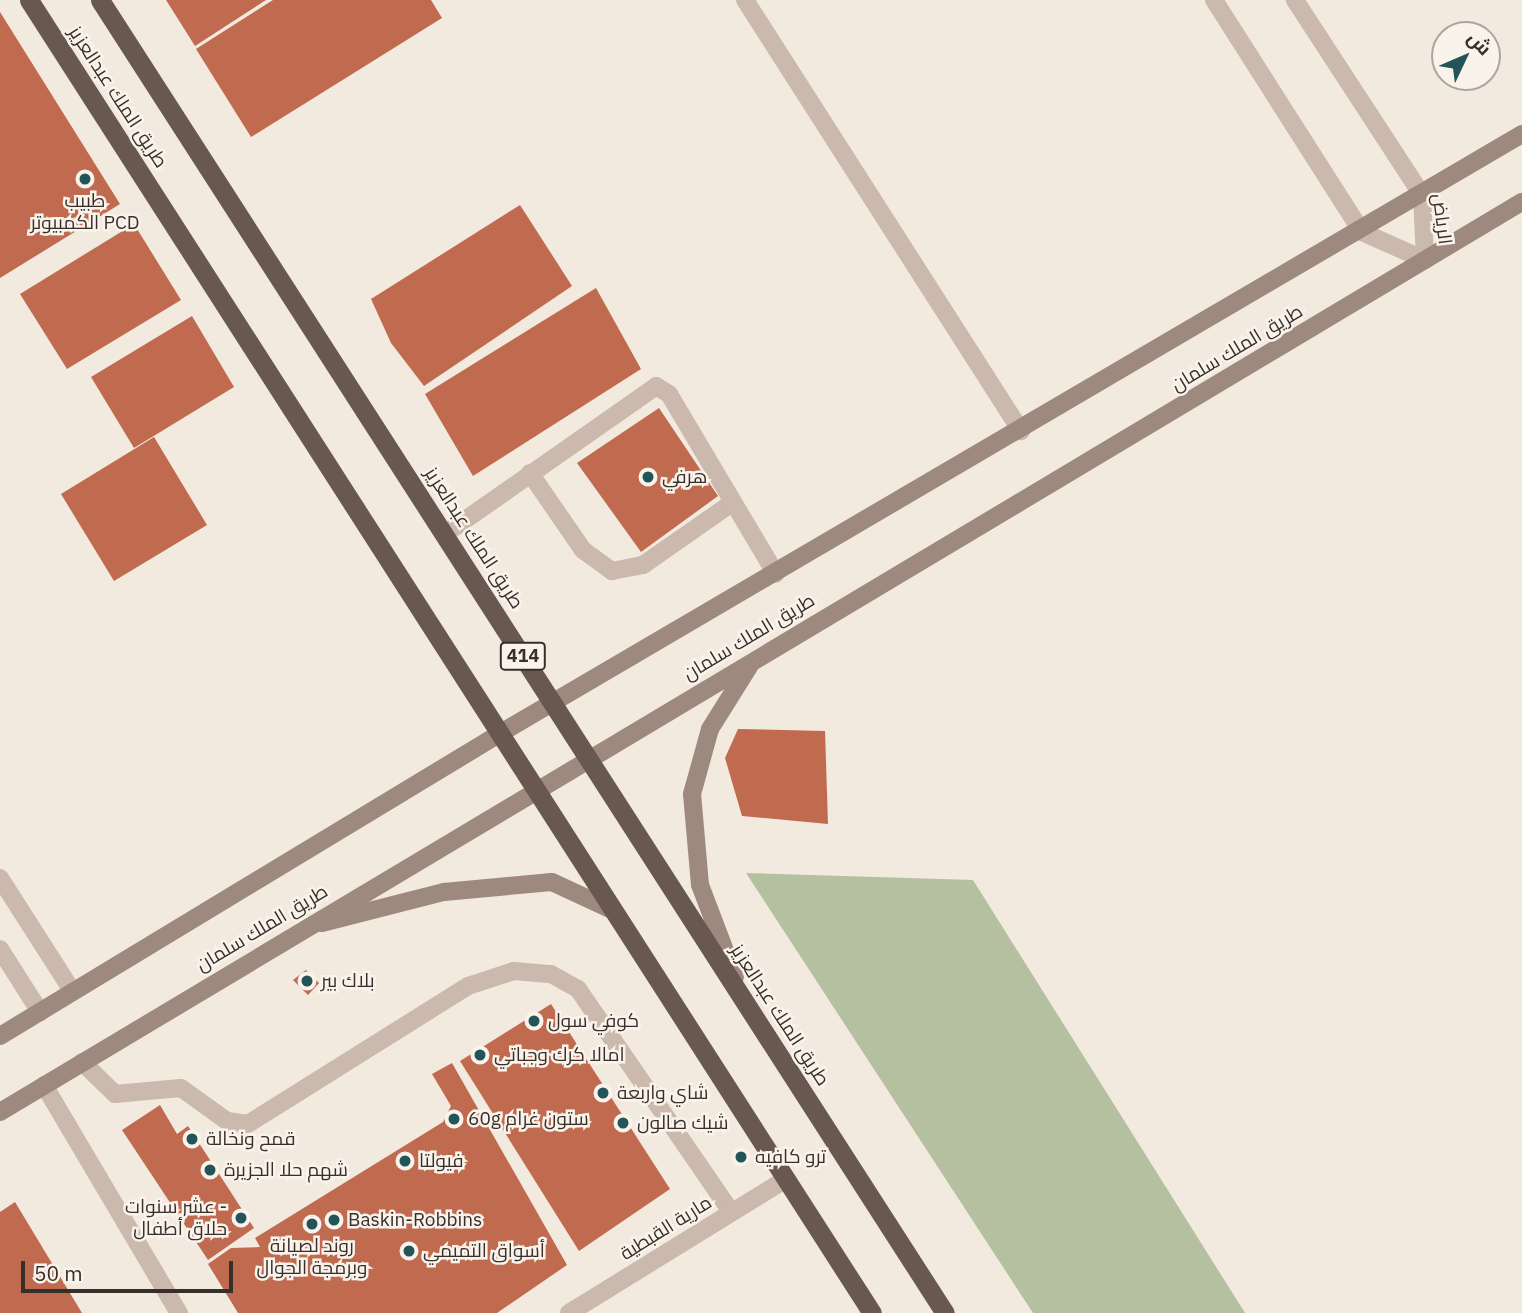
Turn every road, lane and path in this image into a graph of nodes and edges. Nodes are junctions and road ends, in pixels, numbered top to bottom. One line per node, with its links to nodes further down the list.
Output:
1 (29, 0): 18 (highway, طريق الملك عبدالعزيز)
2 (100, 0): 14 (highway, طريق الملك عبدالعزيز / 414)
3 (745, 0): 11 (street)
4 (1214, 0): 9 (street)
5 (1295, 0): 7 (street, الرياض)
6 (1522, 134): 7 (main road, طريق الملك سلمان)
7 (1422, 195): 9 (main road, طريق الملك سلمان); 10 (street, الرياض)
8 (1522, 202): 10 (main road, طريق الملك سلمان)
9 (1362, 232): 10 (street, الرياض); 11 (main road, طريق الملك سلمان)
10 (1425, 260): 16 (main road, طريق الملك سلمان)
11 (1021, 431): 15 (main road, طريق الملك سلمان)
12 (530, 473): 13 (street); 13 (street); 14 (street)
13 (732, 503): 15 (street)
14 (445, 534): 17 (highway, طريق الملك عبدالعزيز / 414)
15 (776, 574): 17 (main road, طريق الملك سلمان)
16 (755, 659): 19 (main road, طريق الملك سلمان); 26 (main road)
17 (554, 704): 18 (main road, طريق الملك سلمان); 19 (highway, طريق الملك عبدالعزيز / 414)
18 (499, 734): 20 (highway, طريق الملك عبدالعزيز); 25 (main road, طريق الملك سلمان)
19 (586, 758): 20 (main road, طريق الملك سلمان); 26 (highway, طريق الملك عبدالعزيز / 414)
20 (533, 788): 22 (highway, طريق الملك عبدالعزيز); 23 (main road, طريق الملك سلمان)
21 (0, 878): 25 (street)
22 (612, 911): 23 (main road); 32 (highway, طريق الملك عبدالعزيز)
23 (305, 927): 29 (main road, طريق الملك سلمان)
24 (0, 949): 27 (street)
25 (73, 992): 27 (main road, طريق الملك سلمان)
26 (744, 1003): 37 (highway, طريق الملك عبدالعزيز / 414)
27 (40, 1012): 28 (main road, طريق الملك سلمان)
28 (0, 1036)
29 (82, 1062): 30 (main road, طريق الملك سلمان); 33 (street)
30 (44, 1085): 31 (main road, طريق الملك سلمان); 34 (street)
31 (0, 1112)
32 (786, 1179): 33 (street, مارية القبطية); 36 (highway, طريق الملك عبدالعزيز)
33 (731, 1212): 35 (street, مارية القبطية)
34 (179, 1313)
35 (569, 1313)
36 (872, 1313)
37 (945, 1313)

